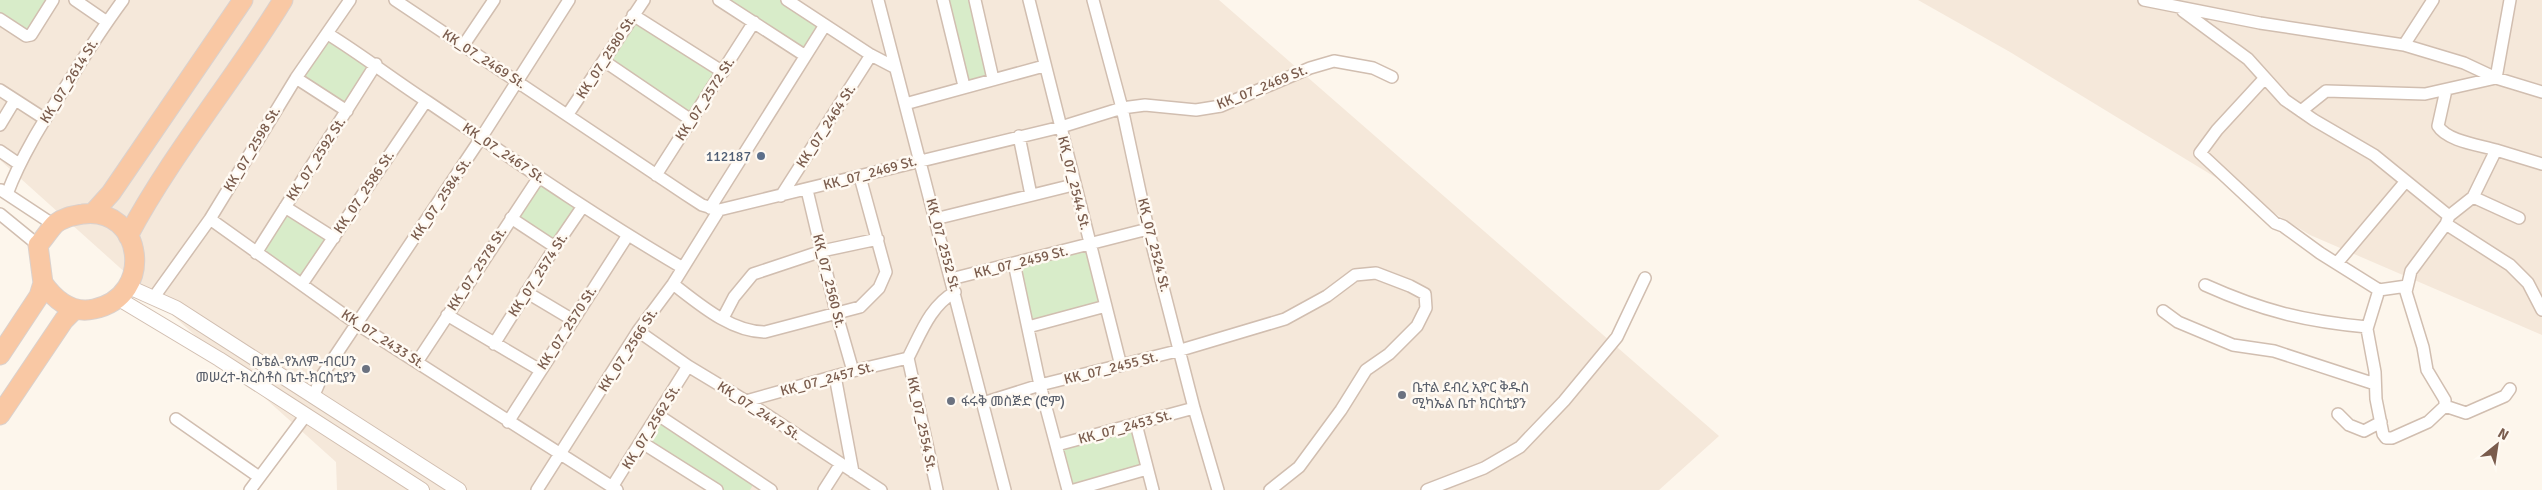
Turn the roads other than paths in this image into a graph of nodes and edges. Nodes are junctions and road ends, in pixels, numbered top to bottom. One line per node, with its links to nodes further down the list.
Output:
1 (53, 0): 23 (street)
2 (75, 0): 24 (street)
3 (123, 0): 24 (street, KK_07_2614 St.)
4 (243, 0): 78 (highway)
5 (283, 0): 88 (highway)
6 (350, 0): 27 (street, KK_07_2598 St.)
7 (395, 0): 29 (street, KK_07_2469 St.)
8 (494, 0): 29 (street)
9 (569, 0): 42 (street, KK_07_2584 St.)
10 (644, 0): 22 (street, KK_07_2580 St.)
11 (719, 0): 25 (street)
12 (786, 0): 26 (street)
13 (878, 0): 35 (street, KK_07_2552 St.)
14 (943, 0): 43 (street)
15 (975, 0): 40 (street)
16 (1028, 0): 34 (street, KK_07_2544 St.)
17 (1093, 0): 50 (street, KK_07_2524 St.)
18 (2144, 0): 21 (street)
19 (2433, 0): 28 (street)
20 (2510, 0): 39 (street)
21 (2179, 8): 28 (street); 41 (street)
22 (634, 15): 32 (street, KK_07_2580 St.); 36 (street)
23 (0, 19)
24 (107, 22): 54 (street, KK_07_2614 St.)
25 (754, 22): 30 (street); 36 (street, KK_07_2572 St.)
26 (825, 25): 30 (street, KK_07_2566 St.); 31 (street)
27 (328, 34): 33 (street, KK_07_2467 St.); 38 (street, KK_07_2598 St.)
28 (2404, 44): 39 (street)
29 (463, 46): 42 (street, KK_07_2469 St.)
30 (804, 55): 77 (street, KK_07_2566 St.)
31 (871, 56): 35 (street); 73 (street, KK_07_2464 St.)
32 (604, 61): 53 (street, KK_07_2580 St.); 55 (street)
33 (376, 64): 48 (street, KK_07_2467 St.); 51 (street, KK_07_2592 St.)
34 (1044, 66): 40 (street); 57 (street, KK_07_2544 St.)
35 (894, 67): 49 (street, KK_07_2552 St.)
36 (723, 72): 55 (street, KK_07_2572 St.)
37 (1392, 76): 50 (street, KK_07_2469 St.)
38 (296, 78): 51 (street); 82 (street, KK_07_2598 St.)
39 (2496, 78): 45 (street); 46 (street)
40 (993, 79): 43 (street)
41 (2264, 79): 52 (street); 97 (street)
42 (517, 81): 53 (street, KK_07_2469 St.); 59 (street, KK_07_2584 St.)
43 (964, 86): 49 (street)
44 (0, 90): 47 (street)
45 (2446, 90): 52 (street); 60 (street)
46 (2542, 92)
47 (15, 100): 54 (street); 56 (street)
48 (426, 101): 59 (street, KK_07_2467 St.); 89 (street, KK_07_2586 St.)
49 (905, 104): 62 (street, KK_07_2552 St.)
50 (1122, 108): 57 (street, KK_07_2469 St.); 86 (street, KK_07_2524 St.)
51 (347, 111): 76 (street, KK_07_2592 St.)
52 (2301, 112): 68 (street)
53 (568, 114): 65 (street, KK_07_2469 St.)
54 (45, 119): 63 (street, KK_07_2614 St.)
55 (692, 120): 65 (street, KK_07_2572 St.)
56 (0, 125)
57 (1061, 127): 58 (street, KK_07_2469 St.); 69 (street, KK_07_2544 St.)
58 (1018, 136): 62 (street, KK_07_2469 St.); 72 (street)
59 (481, 138): 66 (street, KK_07_2467 St.); 119 (street, KK_07_2584 St.)
60 (2496, 150): 64 (street); 74 (street)
61 (0, 152): 63 (street)
62 (921, 159): 67 (street, KK_07_2469 St.); 83 (street, KK_07_2552 St.)
63 (19, 164): 71 (street, KK_07_2614 St.)
64 (2542, 164)
65 (656, 175): 77 (street, KK_07_2469 St.)
66 (539, 177): 75 (street, KK_07_2467 St.); 80 (street, KK_07_2578 St.)
67 (860, 177): 70 (street, KK_07_2469 St.); 90 (street)
68 (2406, 181): 84 (street); 97 (street)
69 (1073, 185): 72 (street); 91 (street, KK_07_2544 St.)
70 (807, 190): 73 (street, KK_07_2469 St.); 94 (street, KK_07_2560 St.)
71 (3, 192): 85 (street)
72 (1031, 195): 83 (street)
73 (781, 196): 77 (street, KK_07_2469 St.)
74 (2473, 197): 81 (street); 84 (street)
75 (583, 206): 87 (street, KK_07_2467 St.); 93 (street, KK_07_2574 St.)
76 (285, 208): 89 (street); 95 (street, KK_07_2592 St.)
77 (715, 209): 98 (street, KK_07_2566 St.)
78 (93, 213): 85 (highway); 88 (highway)
79 (0, 214): 92 (street)
80 (511, 218): 93 (street); 116 (street, KK_07_2578 St.)
81 (2519, 218)
82 (210, 219): 95 (street, KK_07_2433 St.); 110 (street, KK_07_2598 St.)
83 (935, 219): 100 (street, KK_07_2552 St.)
84 (2448, 220): 105 (street); 113 (street)
85 (54, 225): 92 (highway)
86 (1148, 229): 91 (street, KK_07_2459 St.); 124 (street, KK_07_2524 St.)
87 (628, 235): 98 (street, KK_07_2467 St.); 118 (street, KK_07_2570 St.)
88 (128, 236): 109 (highway)
89 (334, 238): 102 (street, KK_07_2586 St.)
90 (878, 239): 94 (street); 115 (street)
91 (1090, 244): 96 (street, KK_07_2459 St.); 111 (street, KK_07_2544 St.)
92 (38, 245): 101 (highway)
93 (555, 246): 107 (street, KK_07_2574 St.)
94 (822, 251): 115 (street, KK_07_2560 St.); 117 (street)
95 (256, 253): 102 (street, KK_07_2433 St.)
96 (1014, 263): 100 (street, KK_07_2459 St.); 120 (street)
97 (2337, 263): 106 (street)
98 (683, 268): 103 (street, KK_07_2566 St.)
99 (1645, 278): 173 (street)
100 (951, 279): 108 (street, KK_07_2552 St.)
101 (43, 283): 112 (highway); 125 (highway)
102 (302, 284): 119 (street, KK_07_2433 St.)
103 (673, 284): 117 (street); 122 (street, KK_07_2566 St.)
104 (2205, 284): 121 (street)
105 (2408, 286): 106 (street); 139 (street)
106 (2379, 290): 121 (street)
107 (526, 292): 118 (street); 123 (street, KK_07_2574 St.)
108 (955, 292): 126 (street); 138 (street, KK_07_2552 St.)
109 (124, 293): 110 (street); 112 (highway); 143 (street)
110 (154, 297): 136 (street)
111 (1106, 306): 120 (street); 129 (street, KK_07_2544 St.)
112 (76, 309): 142 (highway)
113 (2542, 310)
114 (2163, 311): 133 (street)
115 (836, 312): 117 (street); 131 (street, KK_07_2560 St.)
116 (447, 315): 123 (street); 127 (street, KK_07_2578 St.)
117 (723, 318)
118 (573, 320): 130 (street, KK_07_2570 St.)
119 (357, 324): 127 (street, KK_07_2433 St.); 136 (street, KK_07_2584 St.)
120 (1028, 327): 134 (street)
121 (2367, 327): 133 (street)
122 (638, 331): 128 (street, KK_07_2447 St.); 151 (street, KK_07_2566 St.)
123 (494, 344): 130 (street)
124 (1181, 350): 129 (street, KK_07_2455 St.); 140 (street, KK_07_2524 St.); 172 (street, KK_07_2455 St.)
125 (0, 355)
126 (908, 358): 131 (street, KK_07_2457 St.); 166 (street, KK_07_2554 St.)
127 (417, 362): 146 (street, KK_07_2433 St.)
128 (688, 366): 137 (street, KK_07_2447 St.); 144 (street, KK_07_2562 St.)
129 (1121, 366): 134 (street, KK_07_2455 St.)
130 (540, 370): 146 (street, KK_07_2570 St.)
131 (853, 370): 132 (street, KK_07_2457 St.)
132 (834, 376): 137 (street, KK_07_2457 St.); 154 (street)
133 (2375, 384): 147 (street)
134 (1040, 385): 138 (street, KK_07_2455 St.); 150 (street)
135 (2510, 388): 139 (street)
136 (314, 397): 160 (street)
137 (746, 401): 152 (street, KK_07_2447 St.)
138 (984, 403): 167 (street, KK_07_2552 St.)
139 (2445, 406): 147 (street)
140 (1194, 408): 148 (street, KK_07_2453 St.); 171 (street, KK_07_2524 St.)
141 (2338, 414): 147 (street)
142 (0, 415)
143 (306, 415): 155 (street); 159 (street)
144 (658, 415): 149 (street, KK_07_2562 St.); 156 (street)
145 (176, 419): 155 (street)
146 (508, 422): 151 (street, KK_07_2433 St.)
147 (2381, 422)
148 (1136, 424): 150 (street, KK_07_2453 St.); 153 (street)
149 (642, 442): 157 (street, KK_07_2562 St.); 162 (street)
150 (1057, 445): 168 (street)
151 (560, 454): 157 (street, KK_07_2433 St.); 161 (street, KK_07_2566 St.)
152 (840, 465): 154 (street, KK_07_2447 St.); 164 (street)
153 (1147, 469): 169 (street); 170 (street)
154 (853, 472): 165 (street, KK_07_2447 St.)
155 (260, 477): 158 (street)
156 (753, 485): 163 (street)
157 (615, 488)
158 (250, 490)
159 (422, 490)
160 (459, 490)
161 (537, 490)
162 (718, 490)
163 (771, 490)
164 (824, 490)
165 (880, 490)
166 (937, 490)
167 (1005, 490)
168 (1068, 490)
169 (1074, 490)
170 (1153, 490)
171 (1218, 490)
172 (1270, 490)
173 (1427, 490)

